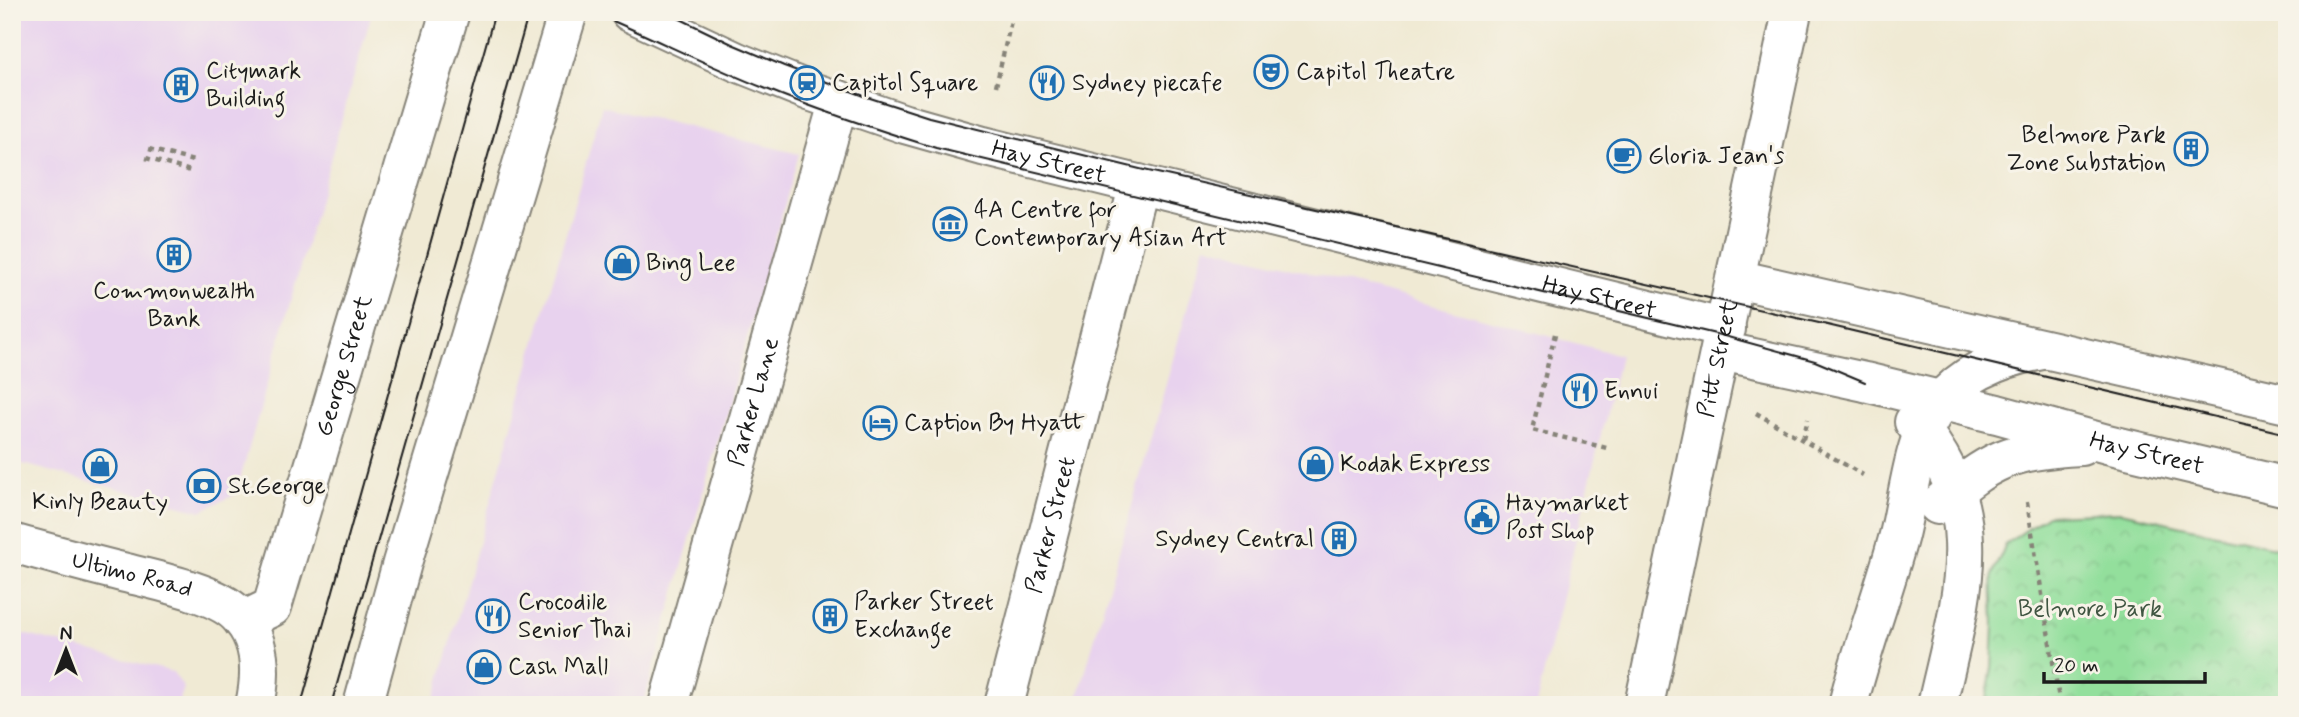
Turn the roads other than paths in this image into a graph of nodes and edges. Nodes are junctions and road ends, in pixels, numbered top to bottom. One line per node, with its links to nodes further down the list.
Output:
1 (450, 12): 17 (street, George Street)
2 (568, 12): 19 (street)
3 (630, 12): 5 (street, Hay Street)
4 (1792, 12): 7 (street, Pitt Street)
5 (839, 100): 6 (street, Hay Street); 20 (street, Parker Lane)
6 (1139, 184): 8 (street, Hay Street); 21 (street, Parker Street)
7 (1736, 279): 8 (street, Pitt Street); 9 (street)
8 (1723, 340): 11 (street, Hay Street); 22 (street, Pitt Street)
9 (2048, 349): 10 (street); 11 (street)
10 (2287, 404)
11 (1933, 417): 12 (street, Hay Street); 14 (street); 15 (street)
12 (2107, 444): 13 (street, Hay Street); 14 (street)
13 (2287, 486)
14 (1955, 490): 15 (street); 24 (street)
15 (1898, 538): 23 (street)
16 (12, 543): 17 (street, Ultimo Road)
17 (243, 621): 18 (street)
18 (255, 705)
19 (363, 705)
20 (668, 705)
21 (1004, 705)
22 (1644, 705)
23 (1848, 705)
24 (1937, 705)

